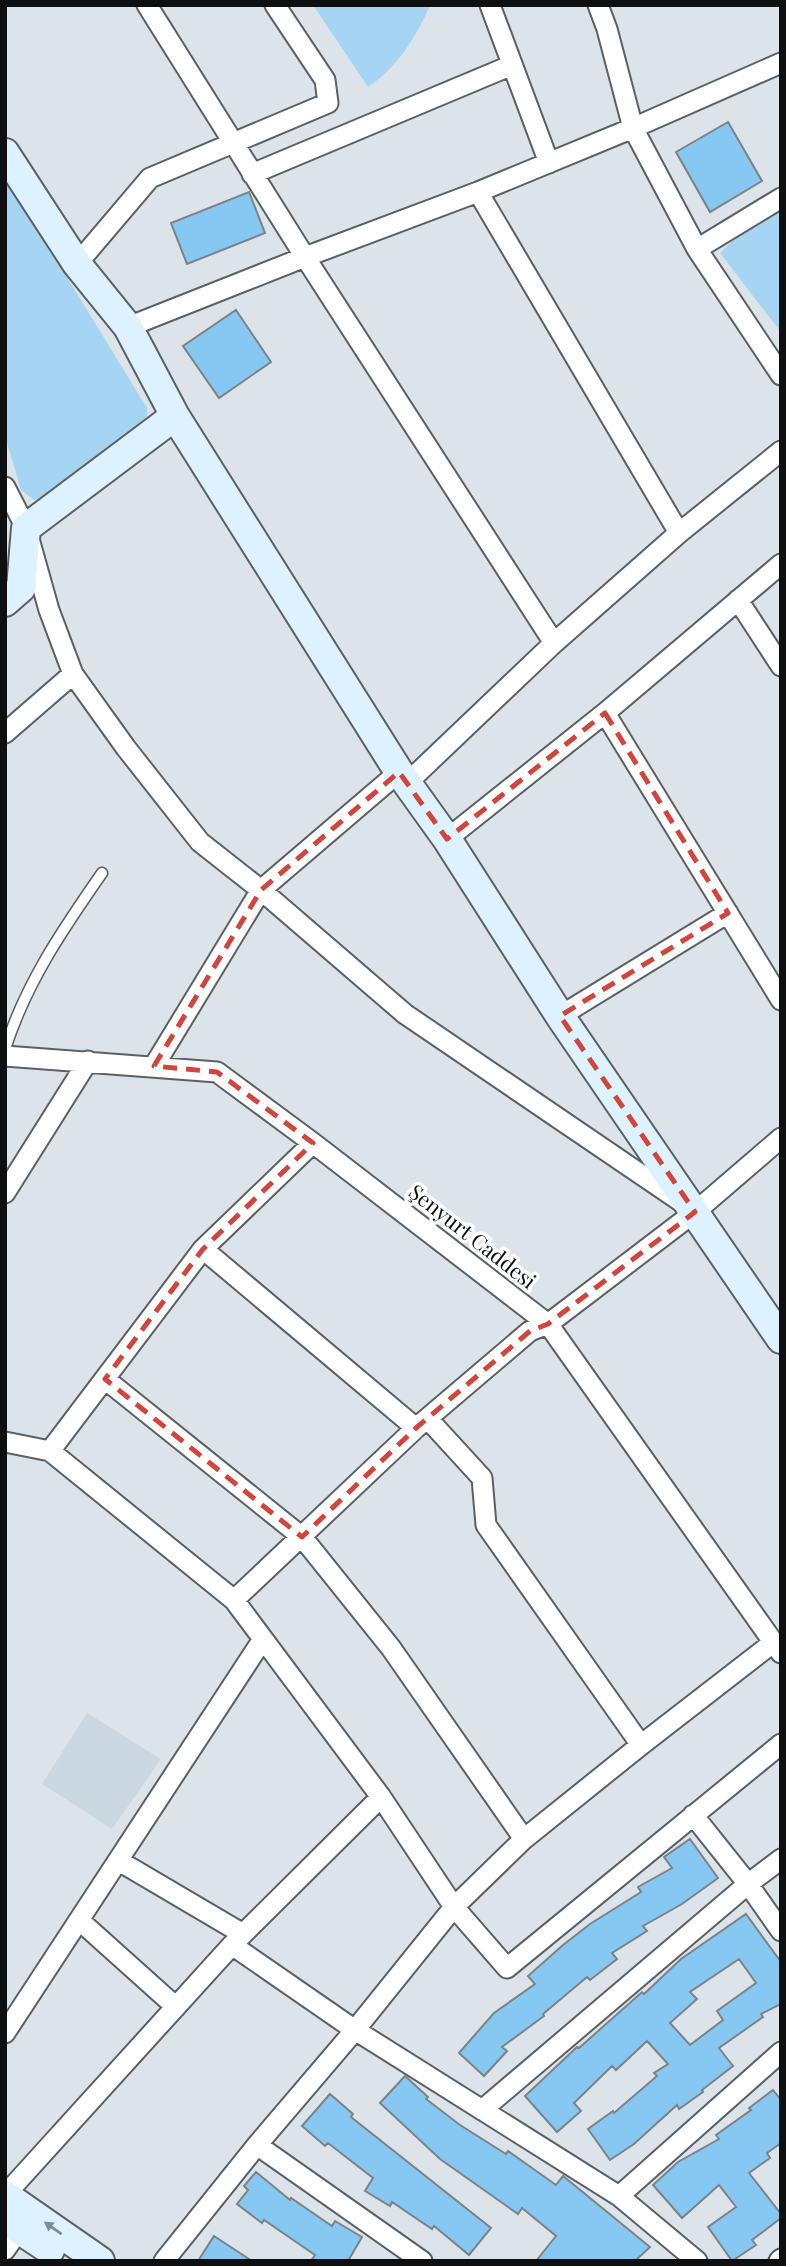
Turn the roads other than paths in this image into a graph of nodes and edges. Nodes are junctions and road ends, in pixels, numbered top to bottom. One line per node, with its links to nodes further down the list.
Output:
1 (147, 5): 8 (street)
2 (275, 5): 8 (street)
3 (490, 5): 6 (street)
4 (598, 5): 7 (street)
5 (781, 63): 7 (street)
6 (512, 65): 10 (street); 11 (street)
7 (633, 128): 10 (street); 14 (street)
8 (233, 143): 11 (street); 16 (street)
9 (5, 153): 16 (street)
10 (548, 163): 12 (street)
11 (252, 174): 15 (street)
12 (478, 192): 15 (street); 24 (street)
13 (781, 198): 14 (street)
14 (697, 249): 18 (street)
15 (305, 257): 17 (street); 28 (street)
16 (77, 264): 17 (street)
17 (128, 327): 20 (street)
18 (775, 349): 19 (street)
19 (781, 375)
20 (175, 416): 23 (street); 33 (street)
21 (781, 451): 24 (street)
22 (5, 487): 23 (street)
23 (26, 528): 27 (street); 30 (street)
24 (679, 533): 28 (street)
25 (781, 564): 26 (street)
26 (738, 600): 29 (street); 31 (street)
27 (5, 602)
28 (554, 643): 33 (street)
29 (781, 666)
30 (73, 674): 32 (street); 36 (street)
31 (605, 713): 34 (street); 37 (street)
32 (5, 733)
33 (403, 778): 34 (street); 36 (street)
34 (447, 839): 39 (street)
35 (102, 873): 40 (lane)
36 (261, 890): 43 (street); 47 (street)
37 (728, 913): 38 (street); 39 (street)
38 (781, 1000)
39 (560, 1016): 47 (street)
40 (5, 1049)
41 (5, 1056): 42 (street, Şenyurt Caddesi)
42 (88, 1062): 43 (street, Şenyurt Caddesi); 46 (street)
43 (153, 1066): 45 (street, Şenyurt Caddesi)
44 (781, 1138): 47 (street)
45 (313, 1143): 48 (street); 49 (street, Şenyurt Caddesi)
46 (5, 1193)
47 (695, 1212): 49 (street); 50 (street)
48 (203, 1249): 51 (street); 52 (street)
49 (548, 1324): 52 (street); 58 (street, Şenyurt Caddesi)
50 (781, 1339)
51 (106, 1379): 54 (street); 55 (street)
52 (422, 1423): 55 (street); 60 (street)
53 (5, 1442): 54 (street)
54 (50, 1451): 56 (street)
55 (302, 1537): 56 (street); 63 (street)
56 (234, 1600): 57 (street)
57 (263, 1640): 61 (street); 65 (street)
58 (777, 1648): 60 (street)
59 (781, 1744): 62 (street)
60 (641, 1745): 63 (street)
61 (381, 1797): 67 (street); 70 (street)
62 (693, 1815): 66 (street); 67 (street)
63 (524, 1839): 67 (street)
64 (781, 1859): 66 (street)
65 (119, 1861): 68 (street); 70 (street)
66 (748, 1884): 69 (street); 76 (street)
67 (454, 1907): 73 (street)
68 (79, 1920): 71 (street); 72 (street)
69 (781, 1931)
70 (237, 1939): 71 (street); 73 (street)
71 (176, 2007): 78 (street)
72 (11, 2012): 74 (street)
73 (355, 2030): 76 (street); 77 (street)
74 (5, 2033)
75 (781, 2052): 79 (street)
76 (482, 2110): 79 (street)
77 (257, 2145): 83 (street); 84 (street)
78 (5, 2195): 82 (street, one-way to 78)
79 (619, 2196): 85 (street)
80 (10, 2233): 81 (street)
81 (66, 2261)
82 (100, 2261)
83 (164, 2261)
84 (422, 2261)
85 (697, 2261)

